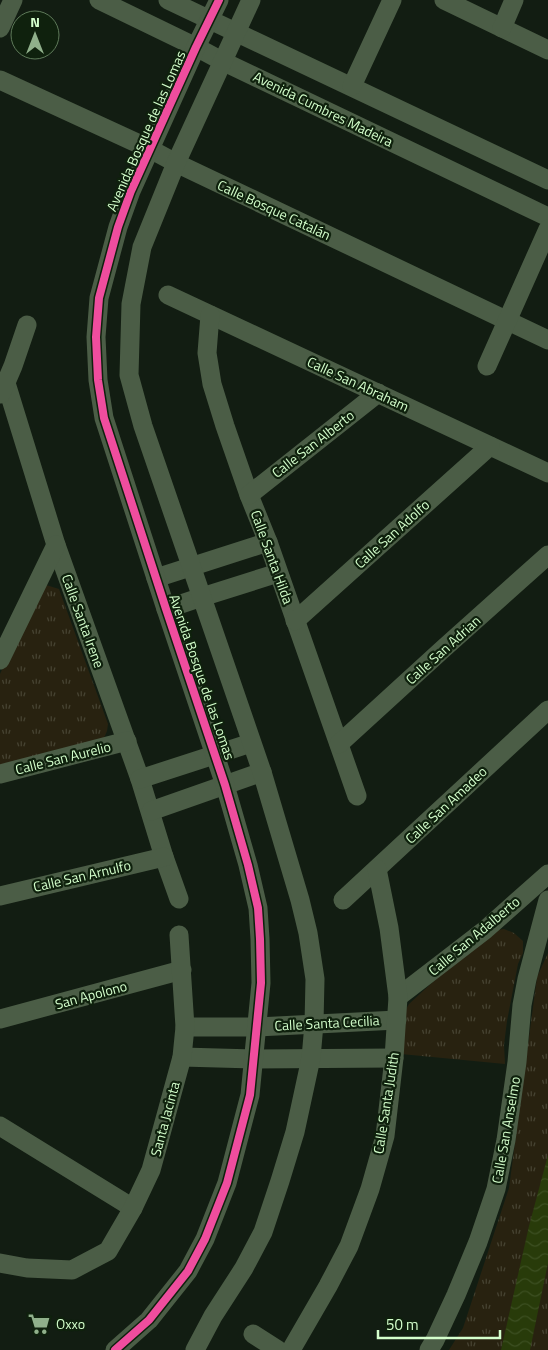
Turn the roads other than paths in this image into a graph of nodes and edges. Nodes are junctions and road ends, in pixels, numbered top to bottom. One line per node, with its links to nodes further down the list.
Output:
1 (13, 0): 10 (street)
2 (100, 0): 13 (street, Avenida Cumbres Madeira)
3 (168, 0): 9 (street)
4 (219, 0): 9 (street, Avenida Bosque de las Lomas)
5 (251, 0): 12 (street, Avenida Bosque de las Lomas)
6 (392, 0): 17 (street)
7 (444, 0): 11 (street)
8 (514, 0): 11 (street)
9 (210, 21): 12 (street); 13 (street, Avenida Bosque de las Lomas)
10 (0, 28)
11 (502, 28): 14 (street)
12 (236, 32): 15 (street, Avenida Bosque de las Lomas); 17 (street)
13 (196, 46): 15 (street, Avenida Cumbres Madeira); 18 (street, Avenida Bosque de las Lomas)
14 (548, 50)
15 (222, 61): 19 (street, Avenida Bosque de las Lomas); 21 (street, Avenida Cumbres Madeira)
16 (0, 80): 18 (street, Calle Bosque Catalán)
17 (352, 86): 20 (street)
18 (150, 149): 19 (street, Calle Bosque Catalán); 24 (street, Avenida Bosque de las Lomas)
19 (176, 163): 25 (street, Avenida Bosque de las Lomas); 27 (street, Calle Bosque Catalán)
20 (548, 180)
21 (548, 218)
22 (548, 228): 27 (street)
23 (168, 295): 26 (street, Calle San Abraham)
24 (99, 298): 25 (street); 41 (street, Avenida Bosque de las Lomas)
25 (131, 304): 39 (street, Avenida Bosque de las Lomas)
26 (210, 315): 32 (street, Calle San Abraham); 35 (street, Calle Santa Hilda)
27 (507, 320): 29 (street, Calle Bosque Catalán); 30 (street)
28 (27, 325): 31 (street)
29 (548, 340)
30 (487, 366)
31 (3, 389): 37 (street, Calle Santa Irene)
32 (378, 393): 33 (street, Calle San Abraham); 35 (street, Calle San Alberto)
33 (490, 446): 34 (street, Calle San Abraham); 44 (street, Calle San Adolfo)
34 (548, 473)
35 (249, 495): 36 (street, Calle Santa Hilda)
36 (268, 542): 39 (street); 40 (street, Calle Santa Hilda)
37 (56, 545): 45 (street); 47 (street, Calle Santa Irene)
38 (548, 556): 49 (street, Calle San Adrian)
39 (192, 566): 41 (street); 42 (street, Avenida Bosque de las Lomas)
40 (278, 573): 42 (street); 44 (street, Calle Santa Hilda)
41 (156, 578): 43 (street, Avenida Bosque de las Lomas)
42 (202, 597): 43 (street); 48 (street, Avenida Bosque de las Lomas)
43 (166, 609): 50 (street, Avenida Bosque de las Lomas)
44 (295, 621): 49 (street, Calle Santa Hilda)
45 (0, 660)
46 (548, 710): 58 (street, Calle San Amadeo)
47 (127, 741): 52 (street, Calle San Aurelio); 53 (street, Calle Santa Irene)
48 (251, 743): 50 (street); 51 (street, Avenida Bosque de las Lomas)
49 (339, 744): 55 (street, Calle Santa Hilda)
50 (215, 755): 53 (street); 54 (street, Avenida Bosque de las Lomas)
51 (262, 772): 54 (street); 69 (street, Avenida Bosque de las Lomas)
52 (0, 774)
53 (140, 779): 56 (street, Calle Santa Irene)
54 (225, 785): 56 (street); 71 (street, Avenida Bosque de las Lomas)
55 (357, 796)
56 (150, 811): 57 (street, Calle Santa Irene)
57 (164, 857): 60 (street, Calle San Arnulfo); 61 (street, Calle Santa Irene)
58 (377, 869): 62 (street, Calle San Amadeo); 66 (street, Calle Santa Judith)
59 (548, 874): 66 (street, Calle San Adalberto)
60 (0, 896)
61 (179, 899)
62 (343, 900)
63 (548, 900): 84 (street, Calle San Anselmo)
64 (179, 935): 65 (street, Santa Jacinta)
65 (182, 970): 67 (street, San Apolono); 70 (street, Santa Jacinta)
66 (398, 997): 68 (street, Calle Santa Judith)
67 (0, 1019)
68 (397, 1020): 69 (street, Calle Santa Cecilia); 74 (street, Calle Santa Judith)
69 (314, 1024): 71 (street, Calle Santa Cecilia); 73 (street, Avenida Bosque de las Lomas)
70 (185, 1027): 71 (street, Calle Santa Cecilia); 72 (street, Santa Jacinta)
71 (258, 1027): 75 (street, Avenida Bosque de las Lomas)
72 (182, 1057): 75 (street); 77 (street, Santa Jacinta)
73 (311, 1058): 74 (street); 75 (street); 81 (street, Avenida Bosque de las Lomas)
74 (394, 1058): 83 (street, Calle Santa Judith)
75 (254, 1059): 80 (street, Avenida Bosque de las Lomas)
76 (0, 1126): 77 (street)
77 (133, 1208): 78 (street, Santa Jacinta)
78 (0, 1263)
79 (253, 1334): 82 (street)
80 (115, 1350)
81 (195, 1350)
82 (278, 1350)
83 (291, 1350)
84 (429, 1350)

